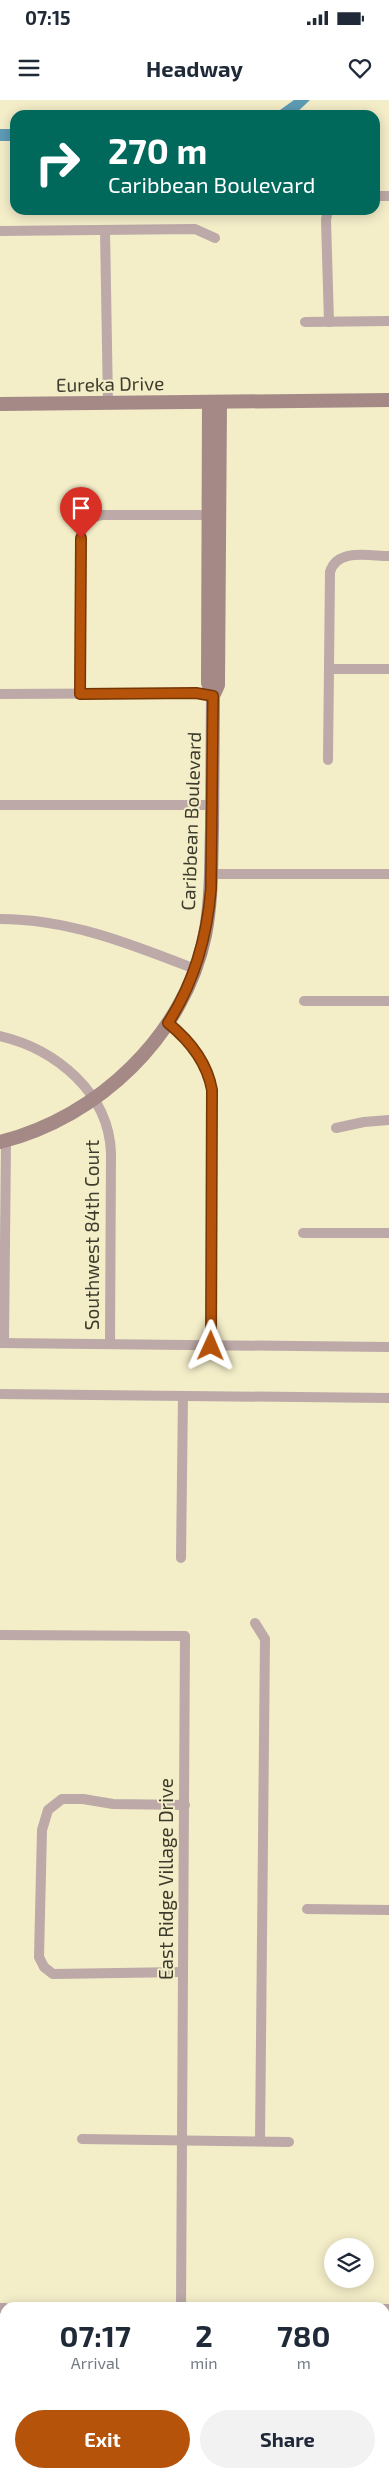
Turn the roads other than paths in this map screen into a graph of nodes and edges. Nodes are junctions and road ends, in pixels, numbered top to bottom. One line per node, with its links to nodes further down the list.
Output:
1 (327, 215): 7 (street)
2 (105, 230): 3 (street); 4 (street); 10 (street)
3 (0, 231)
4 (215, 238)
5 (389, 321): 7 (street)
6 (305, 322): 7 (street)
7 (329, 322)
8 (389, 400): 9 (street, Eureka Drive)
9 (215, 402): 10 (street, Eureka Drive); 12 (street, Caribbean Boulevard)
10 (108, 403): 11 (street, Eureka Drive)
11 (0, 404)
12 (214, 515): 17 (street); 18 (street, Caribbean Boulevard)
13 (389, 556): 14 (street)
14 (329, 669): 15 (street); 19 (street)
15 (389, 669)
16 (0, 694): 17 (street)
17 (80, 694): 18 (street)
18 (213, 696): 20 (street, Caribbean Boulevard)
19 (328, 760)
20 (212, 805): 21 (street); 22 (street, Caribbean Boulevard)
21 (0, 806)
22 (211, 874): 23 (street); 25 (street, Caribbean Boulevard)
23 (389, 874)
24 (0, 919): 25 (street)
25 (194, 969): 28 (street, Caribbean Boulevard)
26 (389, 1001): 27 (street)
27 (304, 1002)
28 (168, 1023): 30 (street, Caribbean Boulevard); 38 (street)
29 (0, 1036): 30 (street, Southwest 84th Court)
30 (94, 1099): 33 (street, Caribbean Boulevard); 37 (street, Southwest 84th Court)
31 (389, 1120): 32 (street)
32 (336, 1128)
33 (3, 1142): 36 (street)
34 (303, 1233): 35 (street)
35 (389, 1234)
36 (2, 1343): 37 (street)
37 (110, 1344): 38 (street)
38 (211, 1346): 39 (street)
39 (389, 1347)
40 (0, 1394): 41 (street)
41 (183, 1396): 42 (street); 43 (street)
42 (389, 1398)
43 (181, 1558)
44 (255, 1623): 52 (street)
45 (0, 1635): 46 (street, East Ridge Village Drive)
46 (184, 1805): 49 (street, East Ridge Village Drive); 49 (street)
47 (307, 1909): 48 (street)
48 (389, 1910)
49 (183, 1972): 51 (street, East Ridge Village Drive)
50 (82, 2139): 51 (street)
51 (182, 2140): 52 (street); 54 (street, East Ridge Village Drive)
52 (260, 2141): 53 (street)
53 (289, 2142)
54 (181, 2302)

